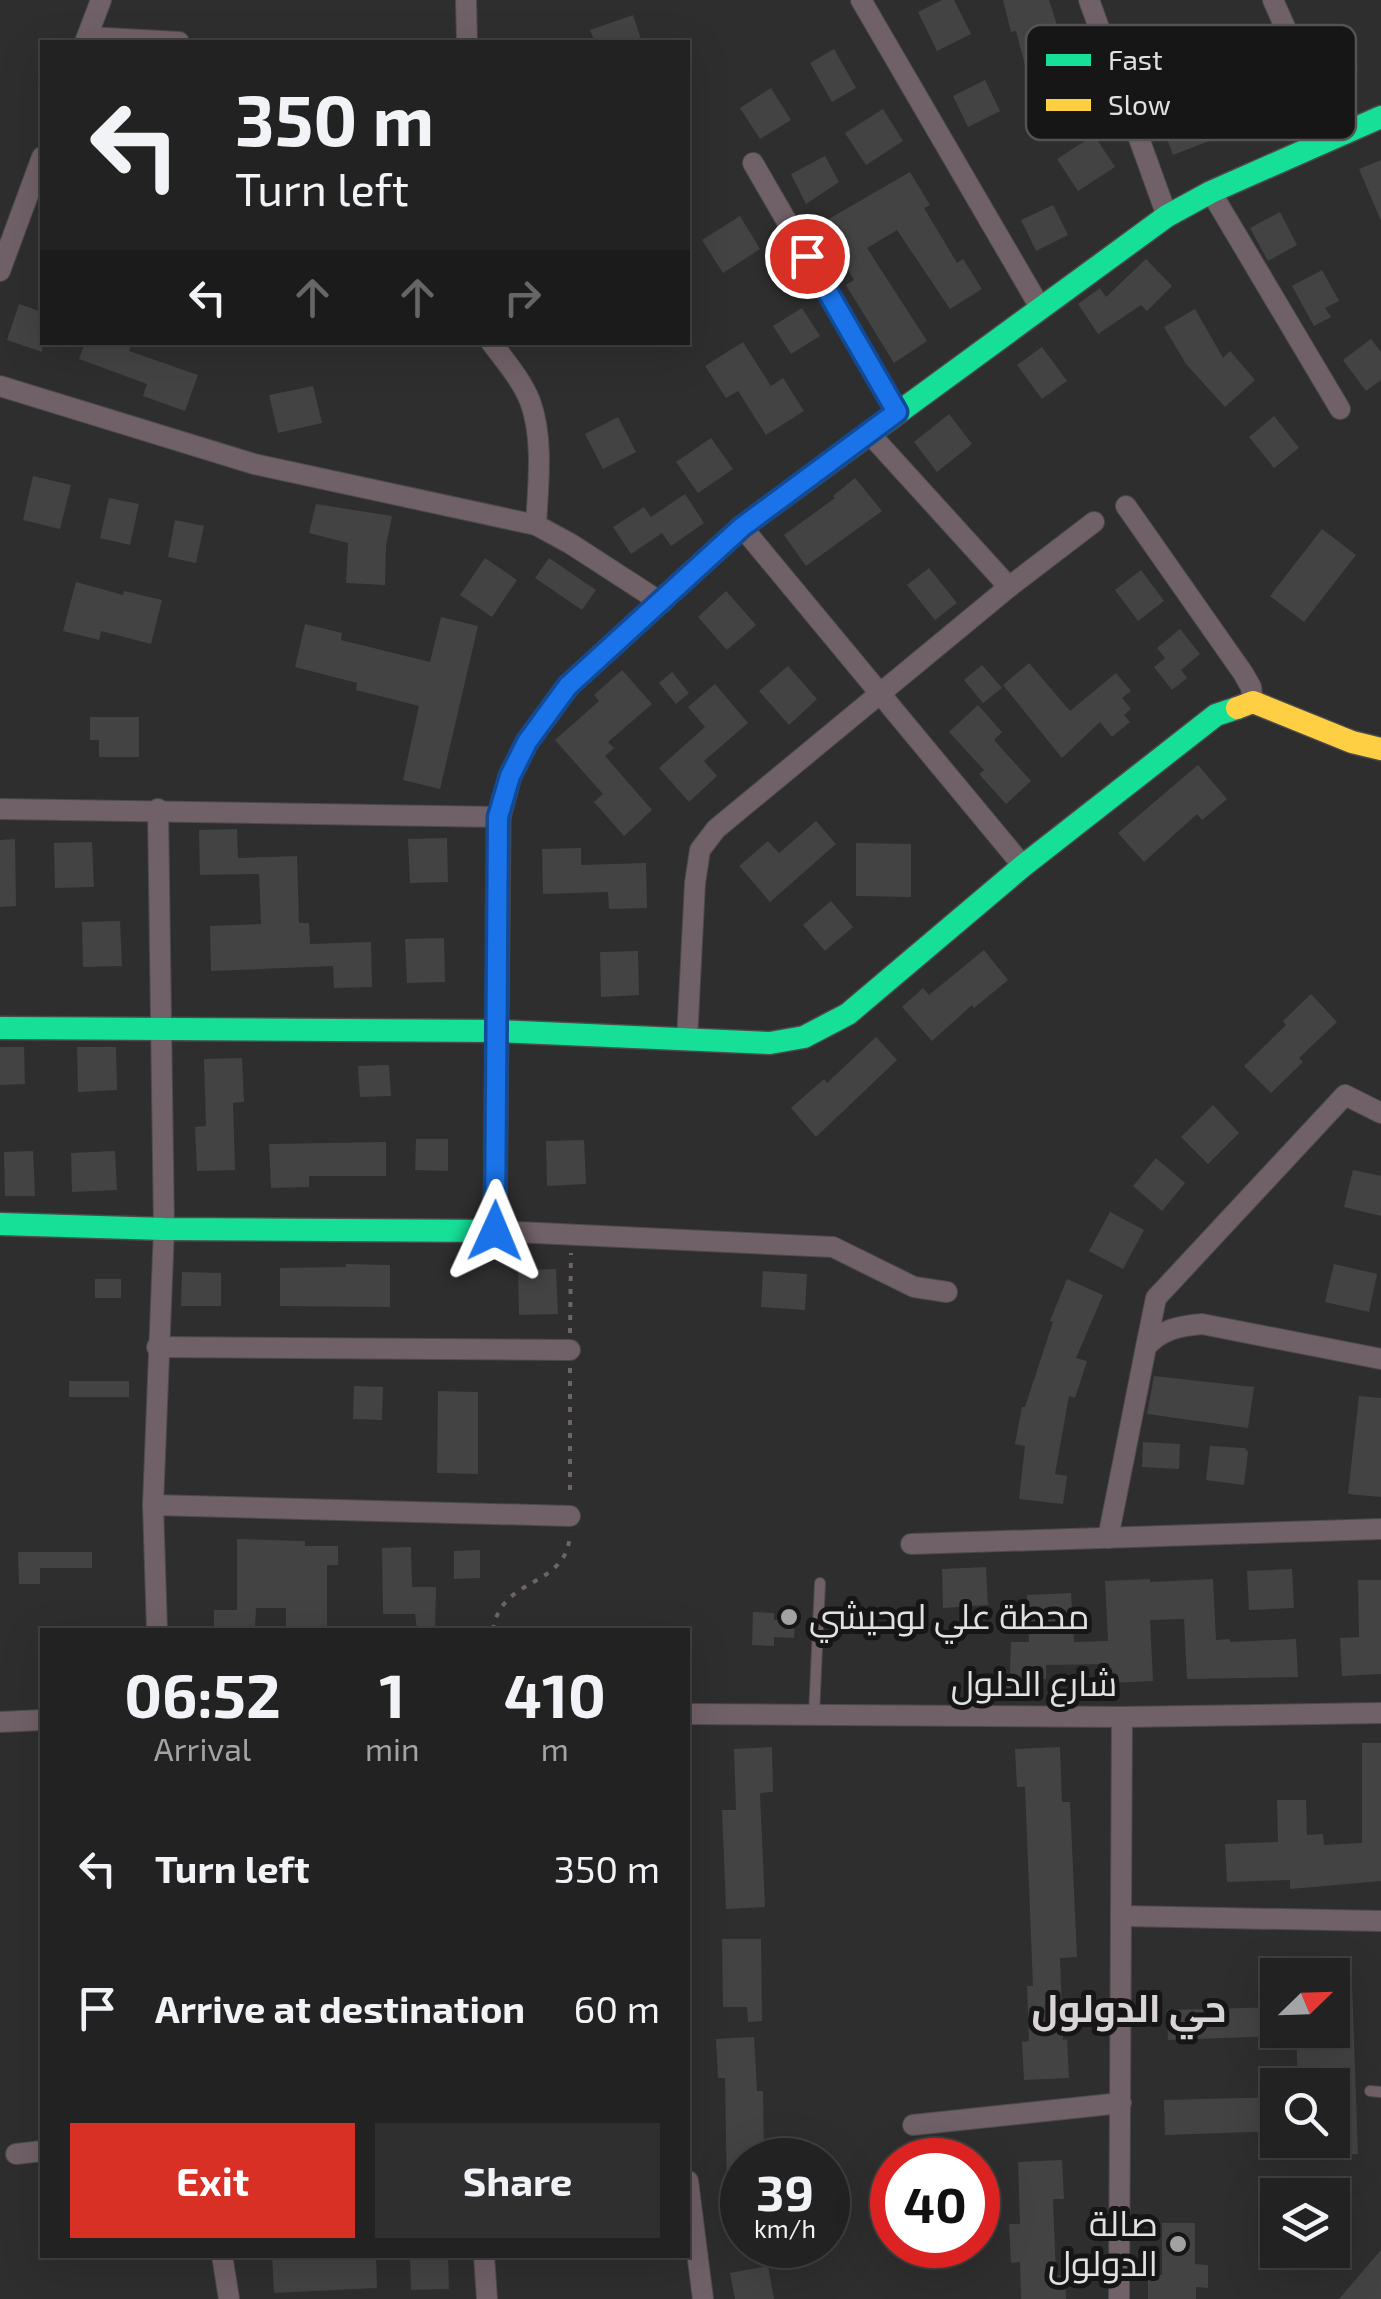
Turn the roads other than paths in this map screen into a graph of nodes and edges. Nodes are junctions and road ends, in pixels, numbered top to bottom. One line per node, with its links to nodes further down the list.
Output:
1 (100, 0): 8 (street)
2 (466, 0): 9 (street)
3 (861, 0): 19 (street)
4 (1090, 0): 6 (street)
5 (1274, 0): 7 (street)
6 (1099, 25)
7 (1285, 25)
8 (86, 40)
9 (467, 40)
10 (1381, 117): 11 (street)
11 (1356, 128)
12 (1140, 140): 17 (street)
13 (1329, 140): 16 (street)
14 (40, 162): 18 (street)
15 (753, 163): 23 (street)
16 (1211, 192): 17 (street); 22 (street)
17 (1167, 216): 19 (street)
18 (0, 271)
19 (1040, 309): 23 (street)
20 (493, 345): 27 (street)
21 (0, 386): 27 (street)
22 (1340, 408)
23 (897, 412): 24 (street)
24 (869, 433): 28 (street); 29 (street)
25 (1126, 506): 32 (street)
26 (1094, 522): 29 (street)
27 (536, 525): 30 (street)
28 (742, 527): 30 (street); 31 (street)
29 (1009, 587): 31 (street)
30 (662, 604): 36 (street)
31 (879, 694): 37 (street); 41 (street)
32 (1252, 702): 33 (street); 37 (street)
33 (1381, 749)
34 (0, 809): 35 (street)
35 (158, 809): 36 (street); 39 (street)
36 (498, 817): 40 (street)
37 (1024, 866): 41 (street)
38 (0, 1028): 39 (street)
39 (161, 1030): 40 (street); 44 (street)
40 (499, 1031): 41 (street); 45 (street)
41 (687, 1040)
42 (1381, 1113): 48 (street)
43 (0, 1224): 44 (street)
44 (164, 1229): 45 (street); 47 (street)
45 (495, 1231): 46 (street)
46 (946, 1292)
47 (157, 1346): 49 (street); 51 (street)
48 (1146, 1347): 50 (street); 54 (street)
49 (570, 1350)
50 (1381, 1359)
51 (153, 1505): 52 (street); 57 (street)
52 (570, 1516)
53 (1381, 1529): 54 (street)
54 (1108, 1538): 55 (street)
55 (911, 1544)
56 (820, 1583): 59 (lane)
57 (157, 1628)
58 (690, 1714): 59 (street, شارع الدلول)
59 (814, 1714): 61 (street, شارع الدلول)
60 (1381, 1714): 61 (street, شارع الدلول)
61 (1122, 1718): 64 (street)
62 (40, 1720): 63 (street)
63 (0, 1722)
64 (1124, 1916): 65 (street); 66 (street)
65 (1381, 1921)
66 (1122, 2103): 67 (street); 76 (street)
67 (914, 2125)
68 (40, 2151): 69 (street)
69 (16, 2154)
70 (690, 2197): 75 (street)
71 (222, 2258): 73 (street)
72 (484, 2258): 74 (street)
73 (229, 2299)
74 (487, 2299)
75 (703, 2299)
76 (1119, 2299)

